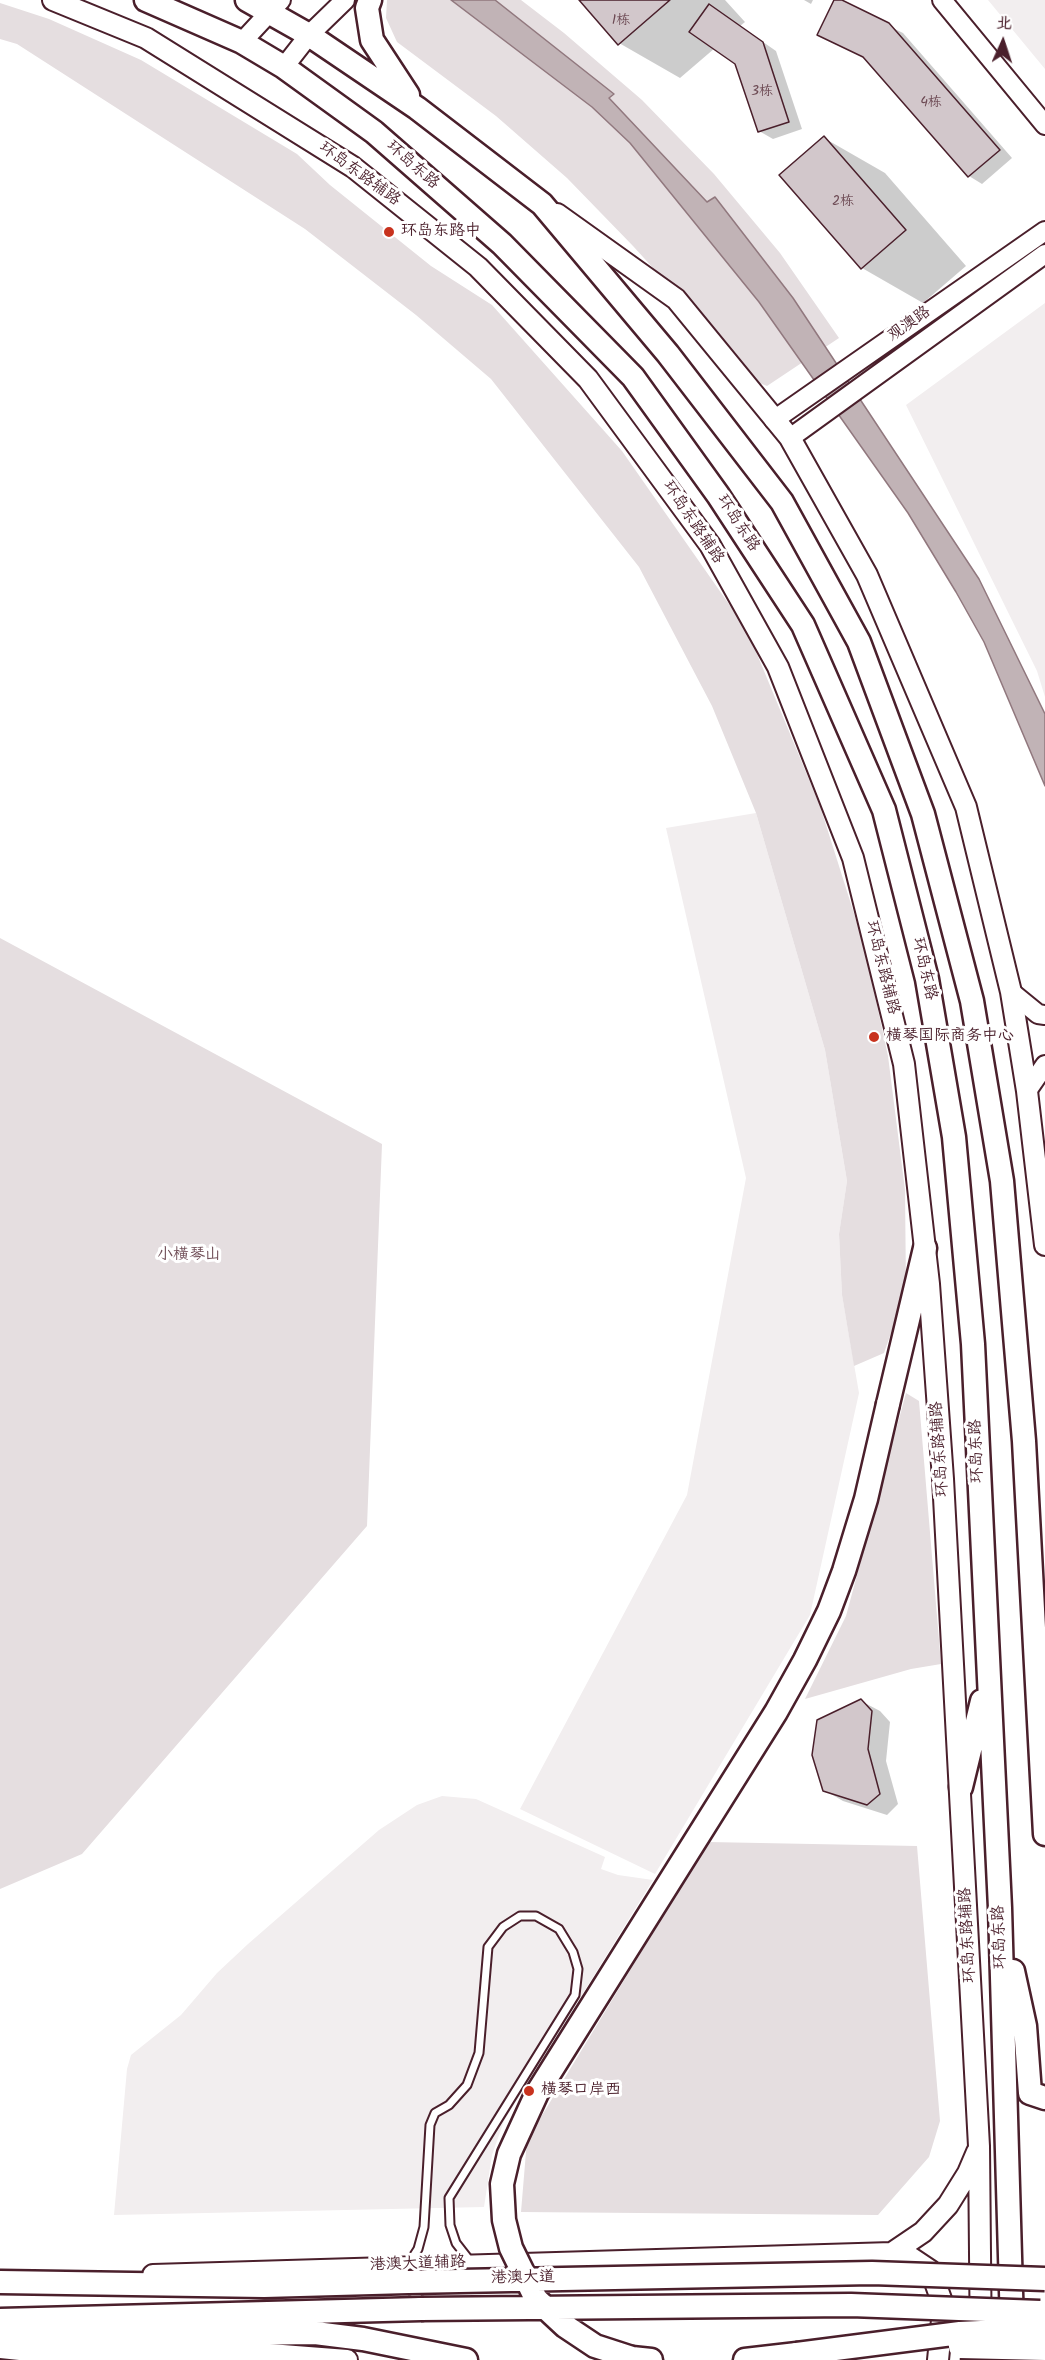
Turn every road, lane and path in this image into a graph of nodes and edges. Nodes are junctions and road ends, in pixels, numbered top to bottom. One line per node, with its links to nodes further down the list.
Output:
1 (53, 0): 23 (main road, 环岛东路辅路)
2 (146, 0): 9 (main road, 环岛东路)
3 (247, 0): 7 (main road)
4 (345, 0): 8 (street)
5 (370, 0): 11 (main road)
6 (942, 0): 12 (street)
7 (275, 6): 8 (main road); 9 (street)
8 (309, 34): 10 (street); 11 (main road)
9 (242, 42): 10 (main road, 环岛东路)
10 (284, 67): 24 (main road, 环岛东路)
11 (417, 108): 13 (main road)
12 (1045, 124)
13 (542, 204): 16 (main road); 26 (main road)
14 (1045, 231): 16 (street, 观澳路)
15 (1045, 254): 17 (street, 观澳路)
16 (774, 420): 17 (main road)
17 (790, 438): 18 (main road)
18 (1011, 992): 19 (street); 21 (main road)
19 (1045, 1015)
20 (1045, 1065): 21 (street)
21 (1028, 1091): 22 (main road)
22 (1045, 1245)
23 (925, 1248): 25 (main road, 环岛东路辅路); 46 (main road, bridge)
24 (988, 1679): 25 (main road); 27 (main road, 环岛东路)
25 (961, 1787): 29 (main road, 环岛东路辅路)
26 (1045, 1834)
27 (1000, 1908): 28 (main road); 51 (main road, 环岛东路)
28 (1045, 2098)
29 (979, 2146): 30 (main road); 50 (main road, 环岛东路辅路)
30 (892, 2253): 31 (main road, 港澳大道辅路); 49 (main road)
31 (472, 2264): 32 (main road, 港澳大道辅路); 32 (lane)
32 (408, 2274): 33 (main road, 港澳大道, bridge); 34 (main road, 港澳大道)
33 (1045, 2279)
34 (8, 2282)
35 (1045, 2312): 36 (main road, 港澳大道, bridge)
36 (0, 2320)
37 (1045, 2330): 43 (main road, bridge)
38 (0, 2331): 39 (main road)
39 (70, 2335): 40 (main road); 45 (main road)
40 (0, 2337)
41 (0, 2348): 44 (main road)
42 (1045, 2349): 43 (main road, bridge)
43 (797, 2354): 47 (main road); 48 (main road)
44 (347, 2360)
45 (466, 2360)
46 (651, 2360)
47 (745, 2360)
48 (770, 2360)
49 (938, 2360)
50 (981, 2360)
51 (1013, 2360)

